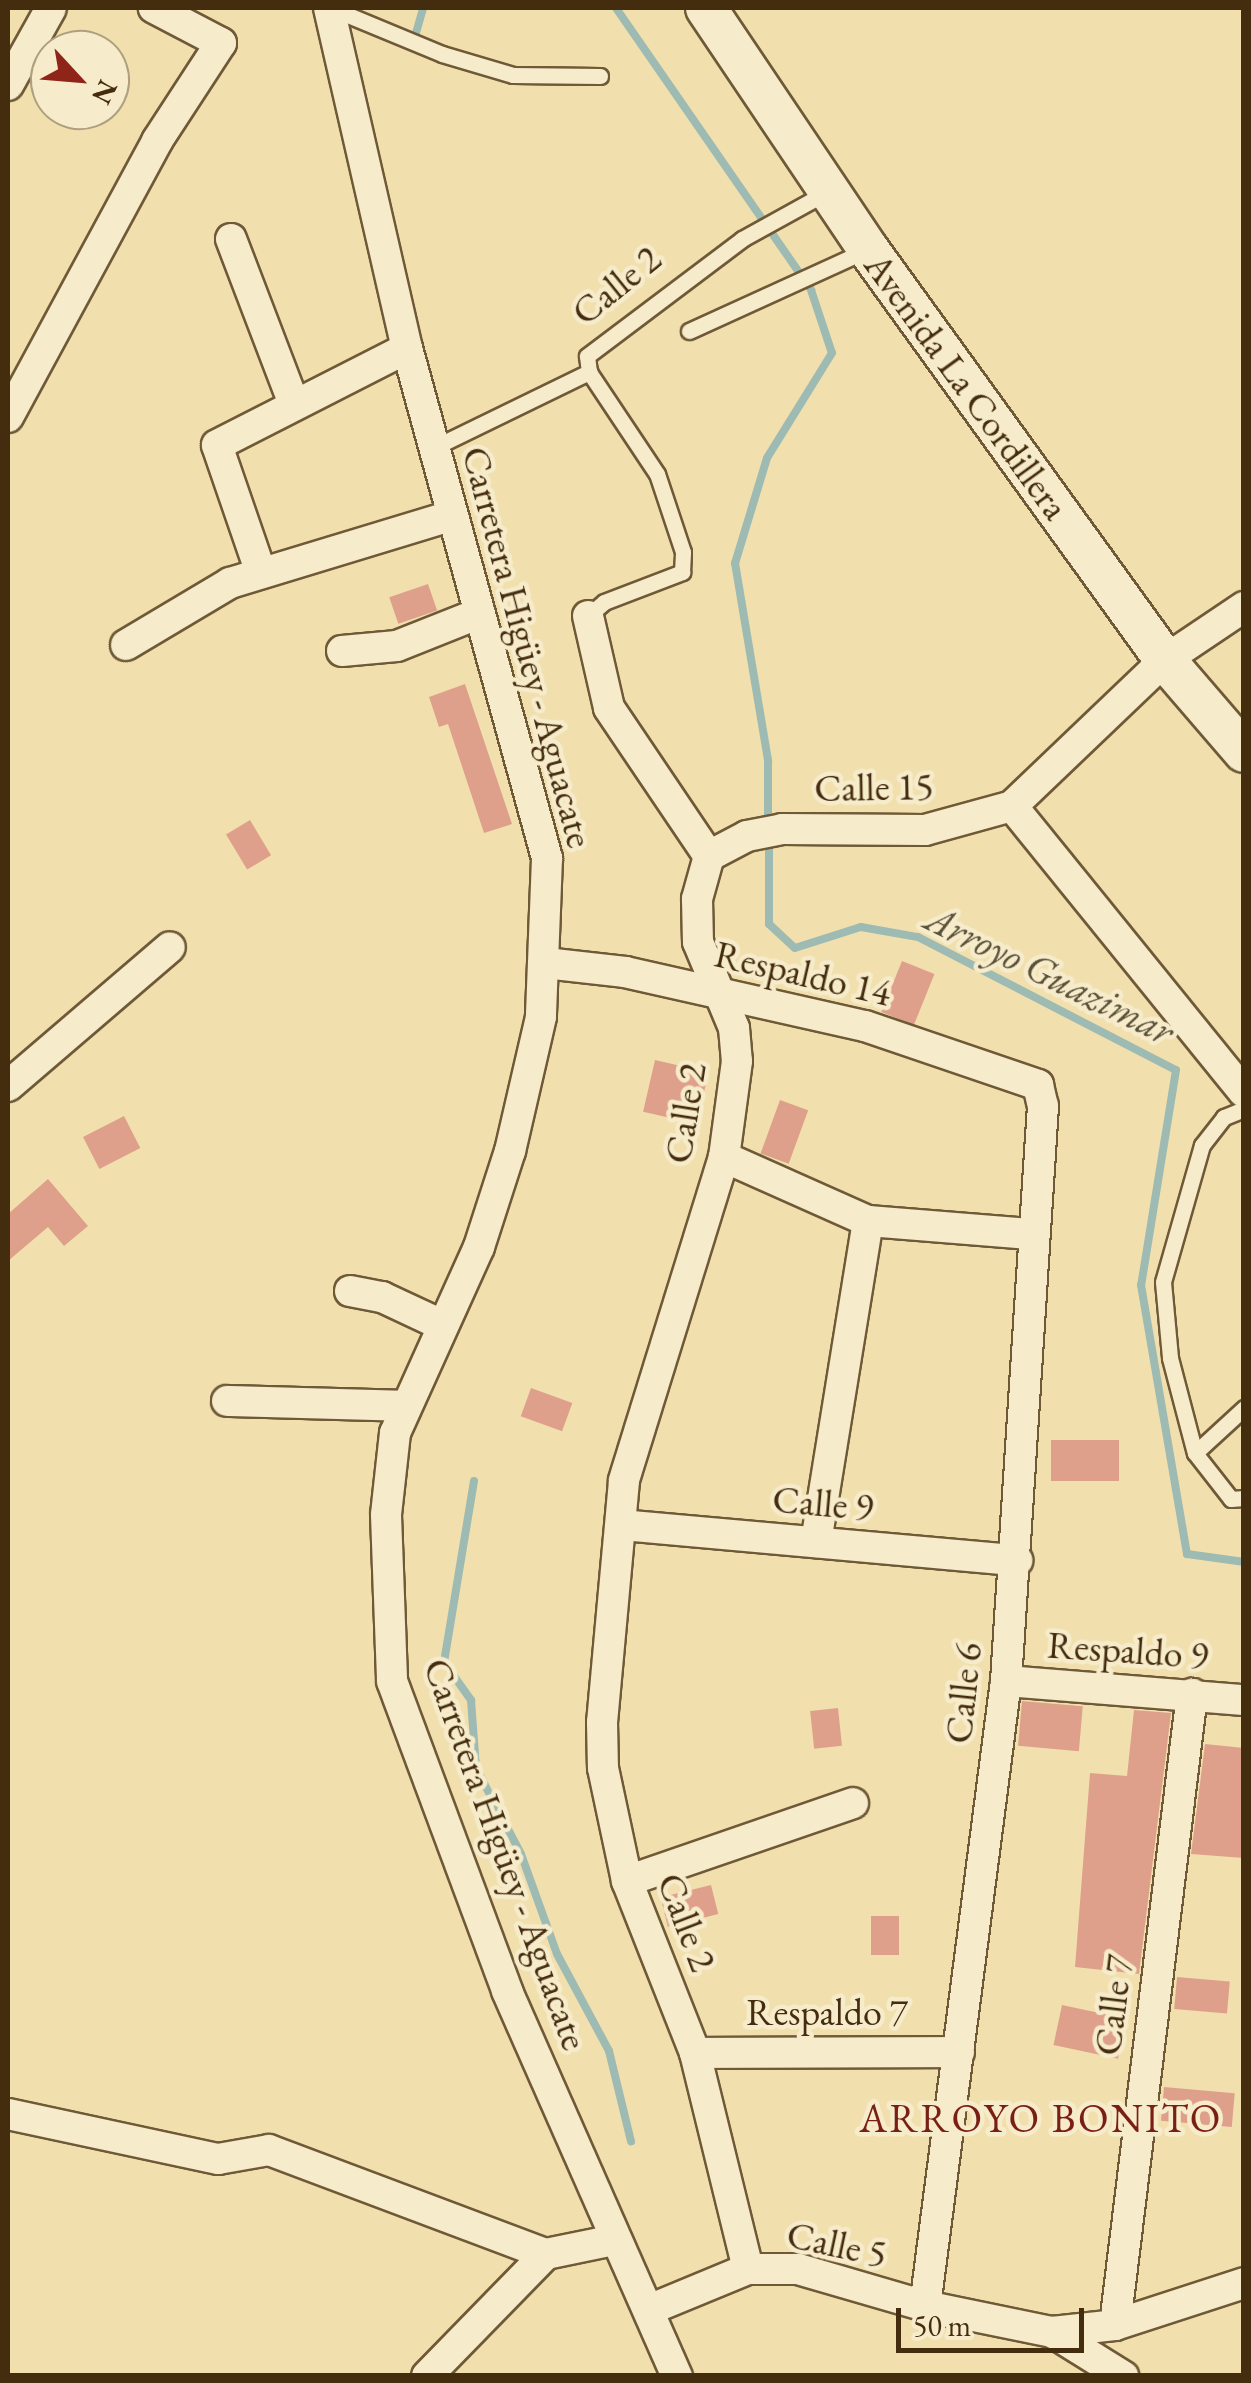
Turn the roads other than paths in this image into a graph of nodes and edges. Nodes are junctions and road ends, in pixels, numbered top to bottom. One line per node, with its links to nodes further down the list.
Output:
1 (51, 8): 6 (street)
2 (154, 8): 14 (street)
3 (330, 8): 5 (lane); 11 (street, Carretera Higüey - Aguacate)
4 (706, 8): 7 (main road, Avenida La Cordillera)
5 (600, 76)
6 (8, 85)
7 (828, 191): 9 (main road, Avenida La Cordillera); 12 (lane, Calle 2)
8 (231, 239): 13 (street)
9 (868, 249): 10 (lane); 23 (main road, Avenida La Cordillera)
10 (689, 331)
11 (407, 348): 13 (street); 15 (street, Carretera Higüey - Aguacate)
12 (589, 372): 15 (lane); 20 (lane, Calle 2)
13 (294, 401): 17 (street)
14 (8, 417)
15 (433, 448): 16 (street, Carretera Higüey - Aguacate)
16 (450, 516): 17 (street); 19 (street, Carretera Higüey - Aguacate)
17 (261, 573): 21 (street)
18 (1244, 607): 23 (street, Calle 15)
19 (480, 613): 22 (street); 28 (street, Carretera Higüey - Aguacate)
20 (588, 616): 26 (street, Calle 2)
21 (126, 645)
22 (342, 650)
23 (1165, 660): 24 (main road, Avenida La Cordillera); 25 (street, Calle 15)
24 (1237, 734)
25 (1012, 806): 26 (street, Calle 15); 32 (street)
26 (709, 856): 29 (street, Calle 2)
27 (170, 947): 30 (street)
28 (545, 963): 29 (street, Respaldo 14); 38 (street, Carretera Higüey - Aguacate)
29 (724, 996): 31 (street, Respaldo 14); 34 (street, Calle 2)
30 (8, 1086)
31 (1038, 1086): 36 (street, Calle 6)
32 (1244, 1092)
33 (1244, 1109): 42 (lane)
34 (724, 1157): 35 (street); 44 (street, Calle 2)
35 (868, 1221): 36 (street); 45 (street)
36 (1030, 1234): 46 (street, Calle 6)
37 (350, 1291): 38 (street)
38 (440, 1324): 40 (street, Carretera Higüey - Aguacate)
39 (227, 1401): 40 (street)
40 (404, 1406): 55 (street, Carretera Higüey - Aguacate)
41 (1244, 1408): 42 (lane)
42 (1195, 1452): 43 (lane)
43 (1244, 1498)
44 (621, 1525): 45 (street, Calle 9); 51 (street, Calle 2)
45 (816, 1542): 46 (street, Calle 9)
46 (1017, 1560): 47 (street, Calle 6)
47 (1006, 1681): 48 (street, Respaldo 9); 53 (street, Calle 6)
48 (1192, 1694): 49 (street, Respaldo 9); 61 (street, Calle 7)
49 (1244, 1700)
50 (852, 1802): 51 (street)
51 (626, 1882): 52 (street, Calle 2)
52 (696, 2052): 53 (street, Respaldo 7); 57 (street, Calle 2)
53 (959, 2052): 59 (street, Calle 6)
54 (8, 2114): 56 (street)
55 (614, 2240): 56 (street); 60 (street, Carretera Higüey - Aguacate)
56 (546, 2254): 63 (street)
57 (748, 2268): 59 (street, Calle 5); 60 (street, Calle 5)
58 (1244, 2282): 61 (street, Calle 5)
59 (925, 2306): 62 (street, Calle 5)
60 (651, 2309): 64 (street, Carretera Higüey - Aguacate)
61 (1115, 2325): 62 (street, Calle 5)
62 (1052, 2332): 65 (street)
63 (427, 2376)
64 (677, 2376)
65 (1123, 2376)

